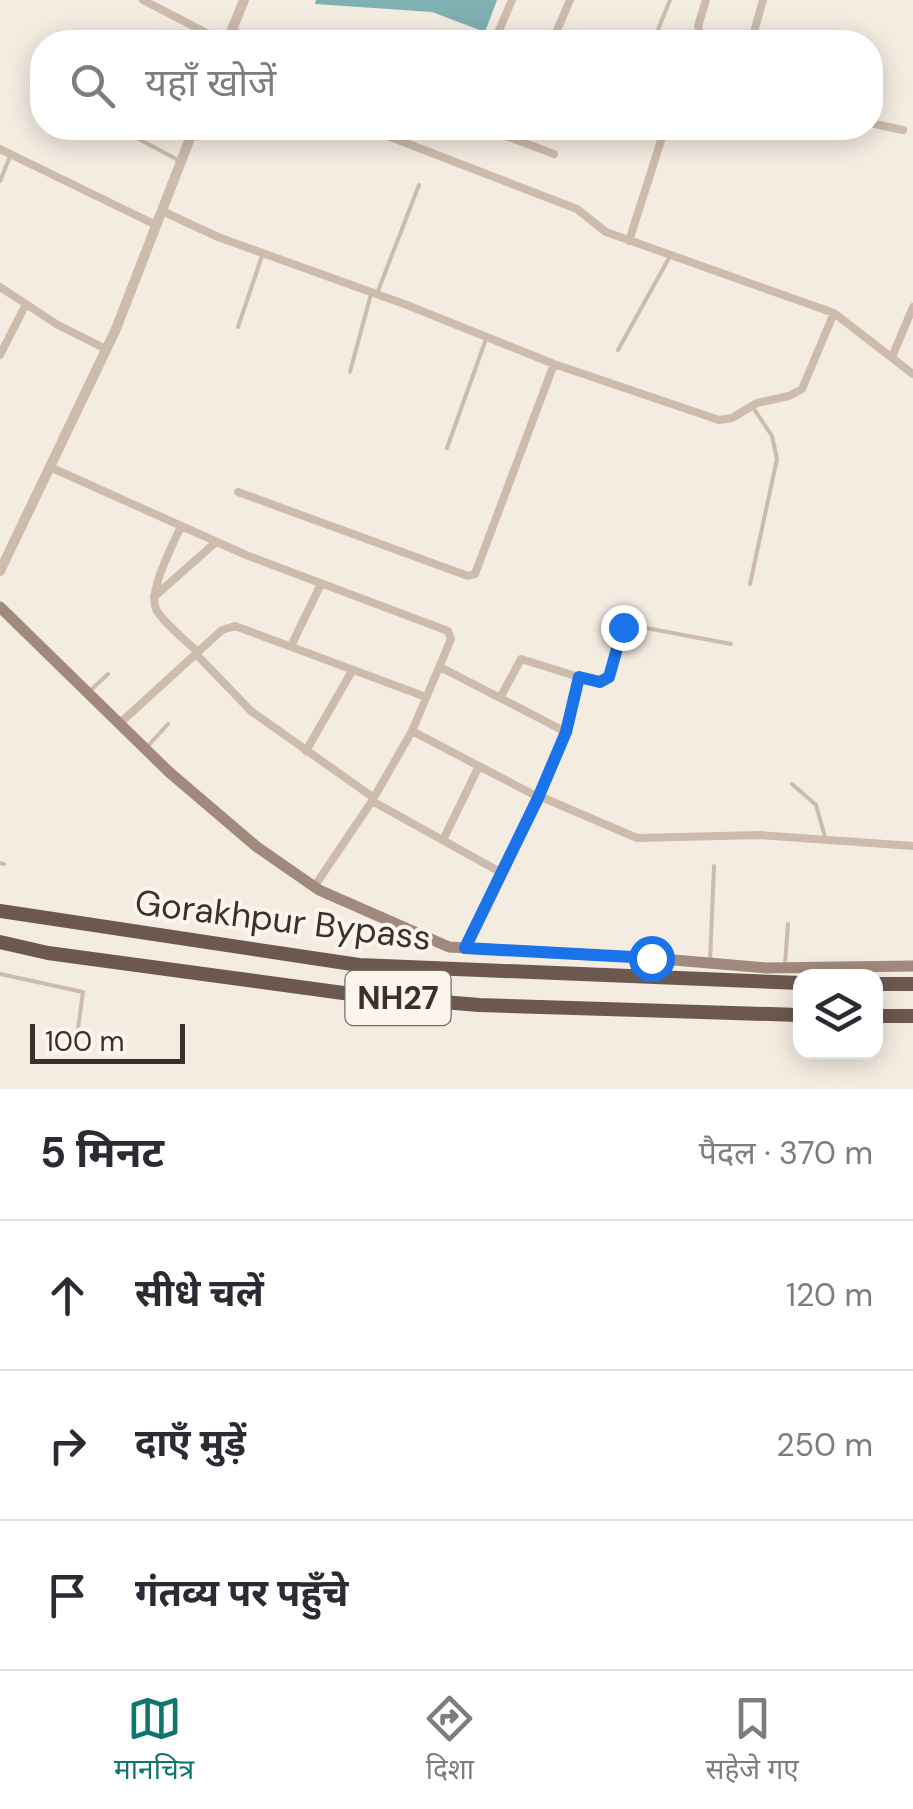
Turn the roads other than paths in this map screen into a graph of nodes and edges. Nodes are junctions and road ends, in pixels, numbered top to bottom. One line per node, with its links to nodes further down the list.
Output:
1 (143, 0): 8 (street)
2 (244, 0): 9 (street)
3 (512, 0): 10 (street)
4 (570, 0): 11 (street)
5 (670, 0): 12 (lane)
6 (706, 0): 13 (street)
7 (763, 0): 14 (street)
8 (208, 30)
9 (232, 30)
10 (499, 30)
11 (557, 30)
12 (658, 30)
13 (699, 30)
14 (755, 30)
15 (883, 125): 16 (street)
16 (903, 130)
17 (140, 140): 25 (lane)
18 (189, 140): 25 (street)
19 (398, 140): 30 (street)
20 (517, 140): 24 (street)
21 (661, 140): 30 (street)
22 (0, 149): 23 (street)
23 (11, 154): 26 (lane); 29 (street)
24 (554, 154)
25 (181, 162): 28 (street)
26 (0, 182)
27 (420, 185): 34 (lane)
28 (162, 211): 29 (street); 31 (street)
29 (156, 224): 40 (street)
30 (629, 240): 32 (street)
31 (263, 254): 34 (street); 38 (lane)
32 (670, 255): 37 (street); 41 (lane)
33 (0, 287): 35 (street)
34 (374, 295): 39 (street); 45 (lane)
35 (26, 304): 40 (street); 42 (street)
36 (913, 307): 43 (street)
37 (834, 314): 43 (street); 47 (street)
38 (238, 327)
39 (486, 337): 44 (street); 48 (lane)
40 (106, 349): 49 (street)
41 (618, 350)
42 (0, 355)
43 (892, 358): 46 (street)
44 (554, 364): 47 (street); 50 (street)
45 (350, 372)
46 (913, 374)
47 (752, 406): 55 (lane)
48 (446, 448)
49 (50, 467): 51 (street); 53 (street)
50 (238, 492)
51 (181, 526): 52 (street); 56 (street)
52 (216, 542): 54 (street); 56 (street)
53 (0, 571)
54 (321, 584): 59 (street); 61 (street)
55 (750, 584)
56 (154, 597): 60 (street)
57 (0, 607): 65 (main road)
58 (731, 644): 64 (lane)
59 (292, 646): 60 (street); 62 (street)
60 (197, 653): 68 (street); 73 (street)
61 (440, 667): 66 (street); 67 (street)
62 (352, 670): 66 (street); 73 (street)
63 (108, 674): 65 (lane)
64 (579, 677): 67 (street); 71 (street)
65 (88, 693): 68 (main road)
66 (426, 697): 70 (street)
67 (500, 698): 71 (street)
68 (120, 724): 72 (main road)
69 (168, 724): 72 (lane)
70 (412, 732): 74 (street); 77 (street)
71 (566, 732): 76 (street)
72 (145, 749): 83 (main road)
73 (306, 752): 77 (street)
74 (479, 766): 76 (street); 78 (street)
75 (792, 784): 79 (lane)
76 (538, 797): 79 (street); 82 (street)
77 (373, 799): 78 (street); 83 (street)
78 (443, 840): 82 (street)
79 (826, 841): 80 (street)
80 (913, 846)
81 (714, 866): 88 (lane)
82 (502, 873): 87 (street)
83 (314, 886): 87 (main road)
84 (0, 912): 92 (highway, Gorakhpur Bypass / NH27)
85 (788, 924): 90 (lane)
86 (0, 942): 95 (highway, NH27)
87 (465, 948): 88 (main road)
88 (710, 963): 90 (main road)
89 (913, 966): 90 (main road)
90 (785, 968)
91 (0, 974): 98 (lane)
92 (793, 983)
93 (883, 984): 94 (highway)
94 (913, 984)
95 (793, 1015)
96 (883, 1016): 97 (highway)
97 (913, 1016)
98 (78, 1029)

